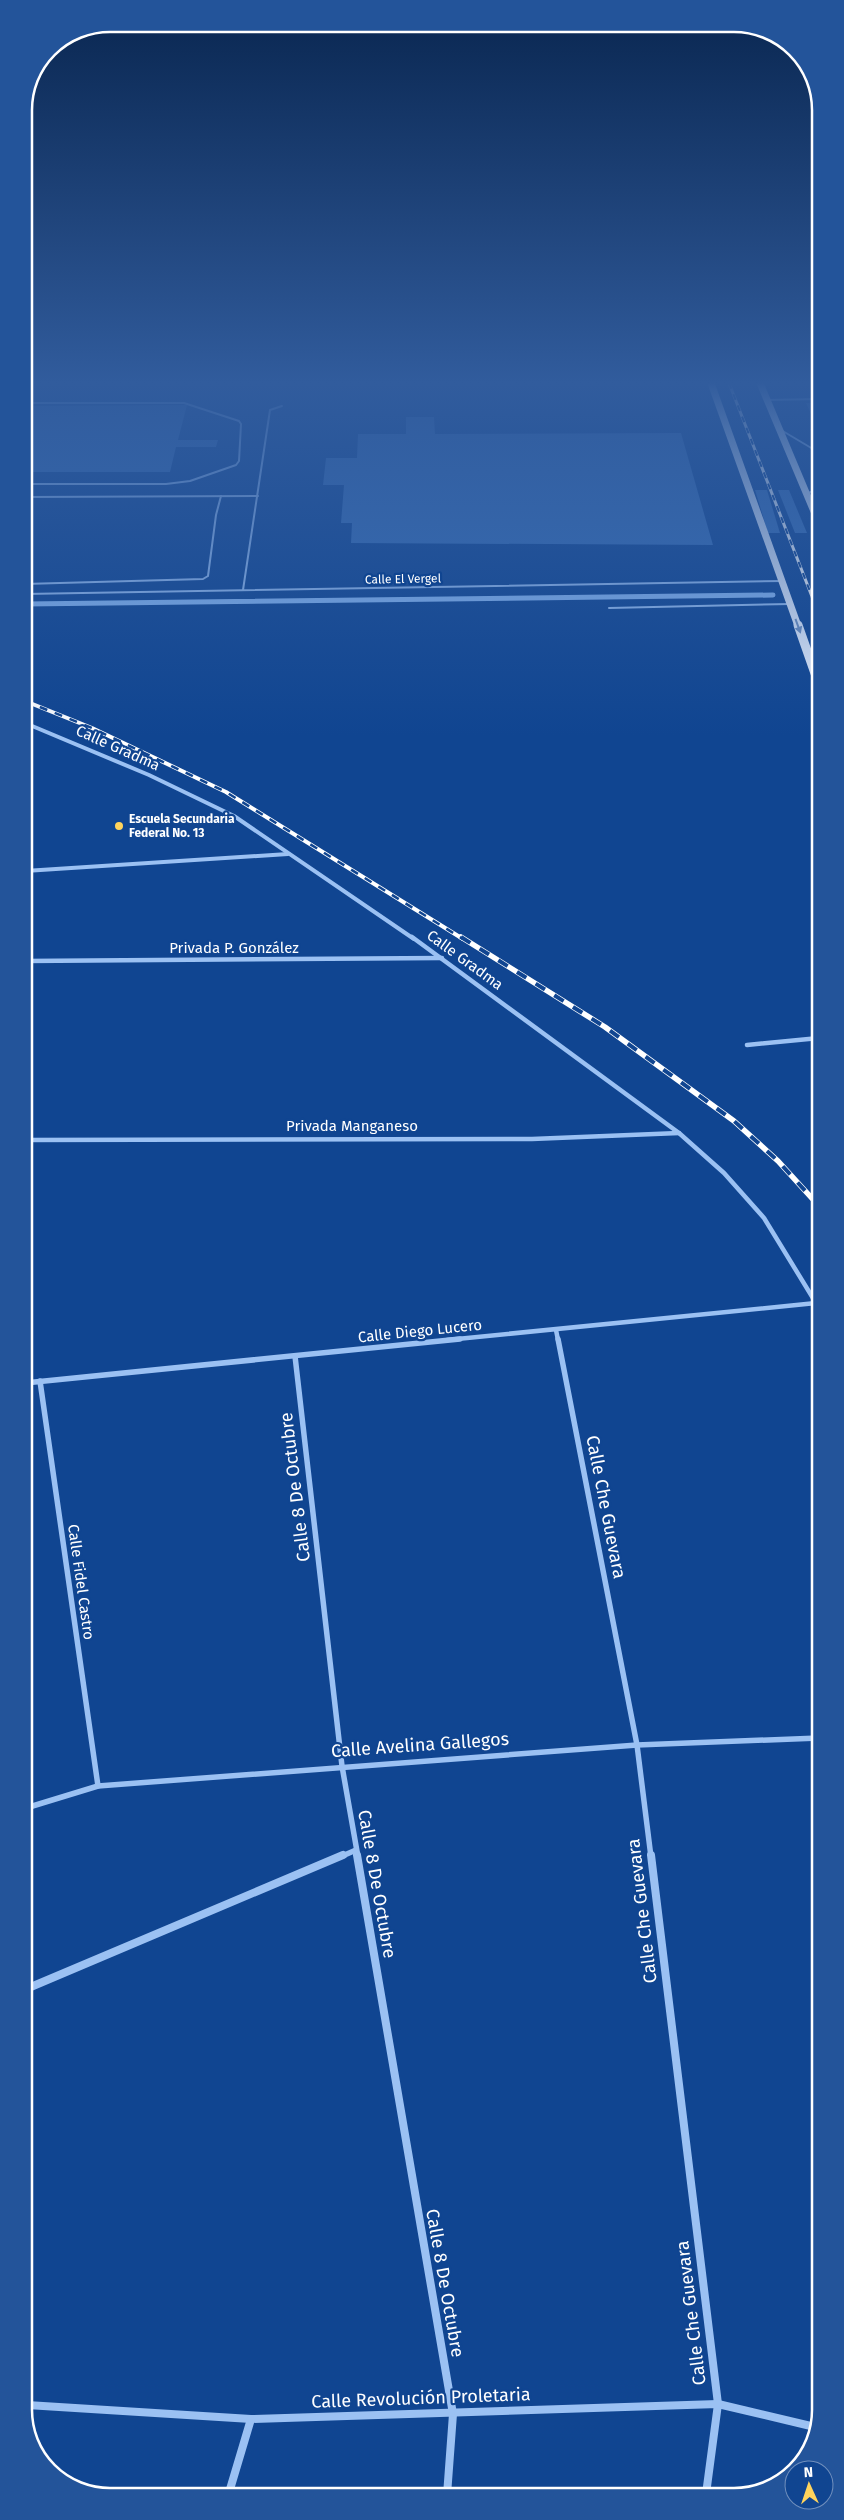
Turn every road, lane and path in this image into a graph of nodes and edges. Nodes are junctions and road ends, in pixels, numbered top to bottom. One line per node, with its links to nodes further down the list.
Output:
1 (220, 501): 5 (lane)
2 (257, 501): 6 (lane)
3 (753, 501): 4 (main road)
4 (782, 581): 6 (lane, Calle El Vergel); 8 (main road)
5 (32, 584)
6 (243, 590): 7 (lane, Calle El Vergel)
7 (32, 594)
8 (790, 604): 9 (lane); 10 (main road, one-way to 10)
9 (609, 608)
10 (812, 665)
11 (32, 726): 12 (street, Calle Gradma)
12 (289, 854): 13 (street); 14 (street, Calle Gradma)
13 (32, 871)
14 (442, 958): 15 (street, Privada P. González); 18 (street, Calle Gradma)
15 (32, 961)
16 (812, 1039): 17 (street)
17 (747, 1045)
18 (679, 1133): 19 (street, Privada Manganeso); 20 (street, Calle Gradma)
19 (32, 1140)
20 (812, 1296)
21 (812, 1307): 22 (street, Calle Diego Lucero)
22 (556, 1330): 23 (street, Calle Diego Lucero); 27 (street, Calle Che Guevara)
23 (295, 1356): 24 (street, Calle Diego Lucero); 28 (street, Calle 8 De Octubre)
24 (40, 1381): 25 (street, Calle Diego Lucero); 29 (street, Calle Fidel Castro)
25 (32, 1382)
26 (812, 1738): 27 (street, Calle Avelina Gallegos)
27 (637, 1745): 28 (street, Calle Avelina Gallegos); 33 (street, Calle Che Guevara)
28 (342, 1766): 29 (street, Calle Avelina Gallegos); 31 (street, Calle 8 De Octubre)
29 (98, 1786): 30 (street, Calle Avelina Gallegos)
30 (32, 1806)
31 (356, 1850): 32 (street); 35 (street, Calle 8 De Octubre)
32 (32, 1986)
33 (718, 2404): 35 (street, Calle Revolución Proletaria); 37 (street, Calle Revolución Proletaria); 40 (street, Calle Che Guevara)
34 (32, 2405): 36 (street, Calle Revolución Proletaria)
35 (453, 2414): 36 (street, Calle Revolución Proletaria); 39 (street, Calle 8 De Octubre)
36 (251, 2419): 38 (street)
37 (810, 2426)
38 (231, 2487)
39 (448, 2488)
40 (707, 2488)

